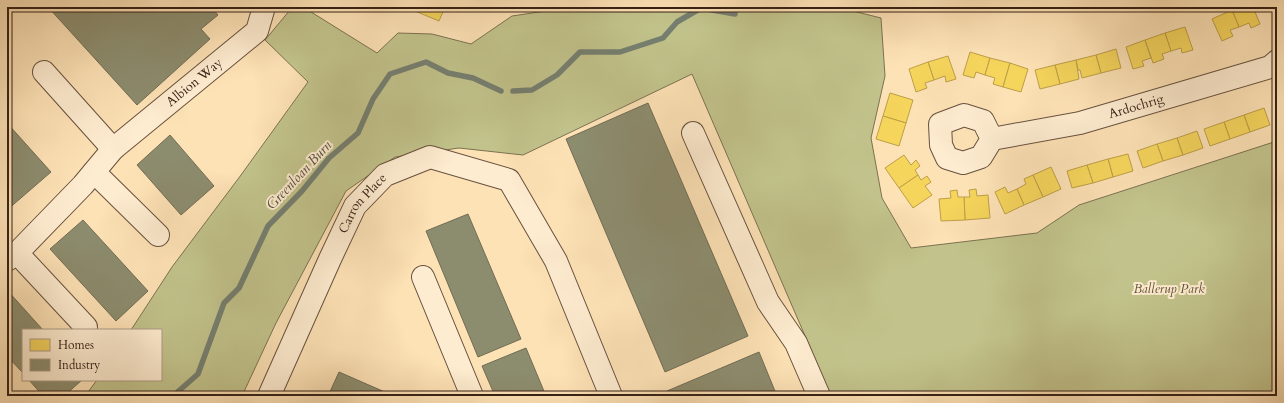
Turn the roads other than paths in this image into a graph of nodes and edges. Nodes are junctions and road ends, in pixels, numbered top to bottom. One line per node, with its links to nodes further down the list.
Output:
1 (264, 7): 6 (street, Albion Way)
2 (1277, 61): 5 (street, Ardochrig)
3 (44, 72): 6 (street)
4 (694, 133): 15 (street)
5 (992, 140)
6 (114, 149): 7 (street, Albion Way)
7 (94, 172): 8 (street); 9 (street, Albion Way)
8 (158, 235)
9 (12, 257): 11 (street, Albion Way)
10 (423, 277): 13 (street)
11 (86, 326)
12 (269, 396): 14 (street, Carron Place)
13 (472, 396)
14 (610, 396)
15 (819, 396)

